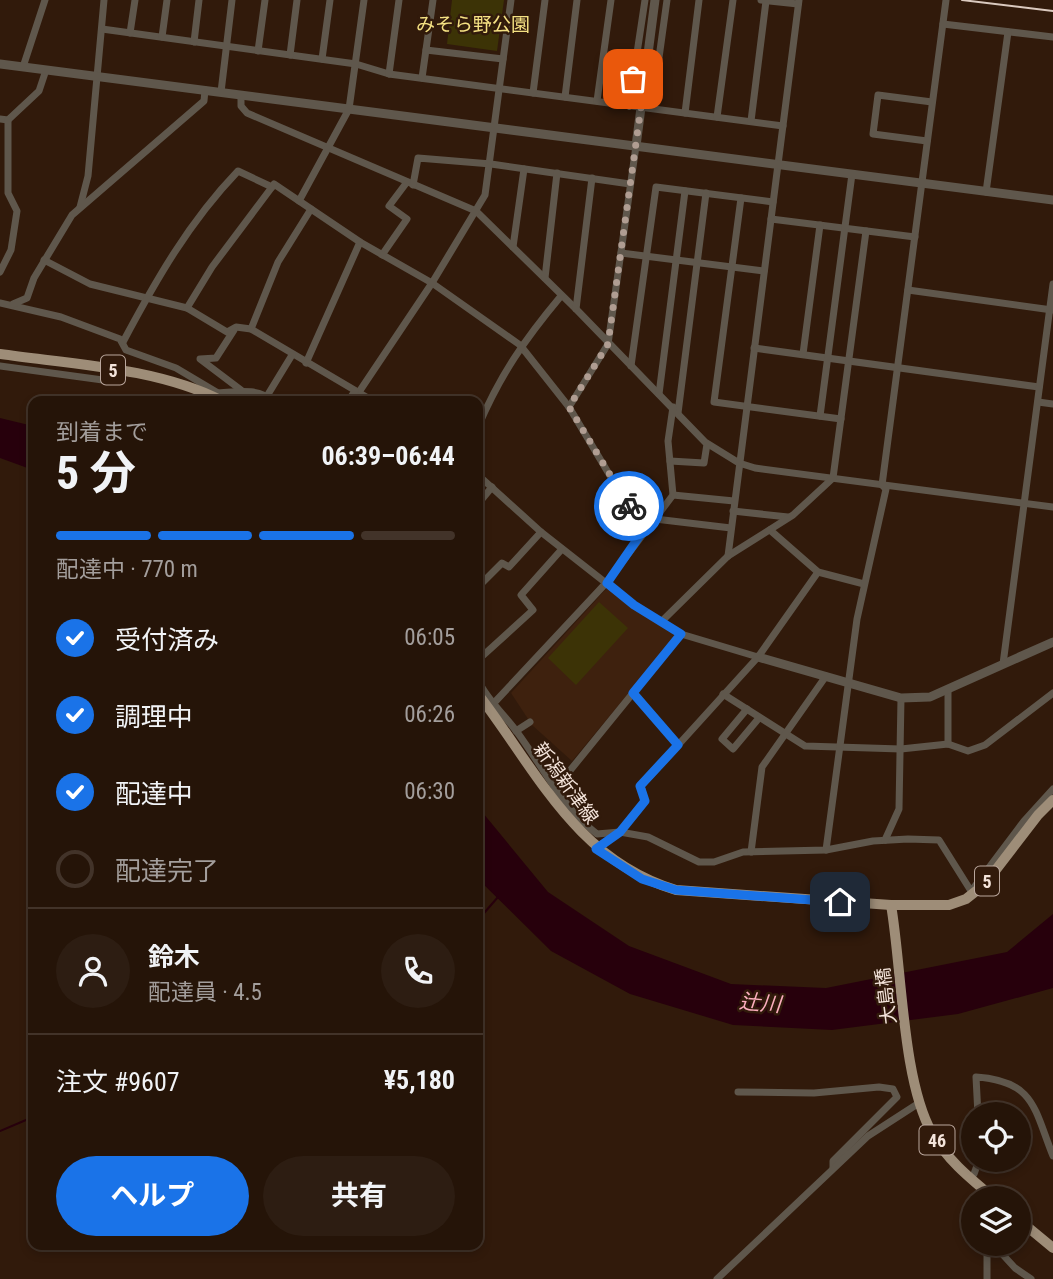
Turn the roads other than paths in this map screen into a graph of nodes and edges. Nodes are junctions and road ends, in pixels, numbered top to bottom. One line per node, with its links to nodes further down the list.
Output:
1 (45, 0): 40 (street)
2 (103, 0): 26 (street)
3 (135, 0): 28 (street)
4 (167, 0): 29 (street)
5 (199, 0): 31 (street)
6 (232, 0): 32 (street)
7 (265, 0): 34 (street)
8 (297, 0): 35 (street)
9 (330, 0): 37 (street)
10 (364, 0): 39 (street)
11 (399, 0): 42 (street)
12 (433, 0): 33 (street)
13 (510, 0): 36 (street)
14 (545, 0): 48 (street)
15 (577, 0): 50 (street)
16 (611, 0): 51 (street)
17 (645, 0): 53 (street)
18 (655, 0): 54 (street)
19 (667, 0): 54 (street)
20 (699, 0): 56 (street)
21 (733, 0): 57 (street)
22 (763, 0): 24 (street); 59 (street)
23 (946, 0): 25 (street)
24 (798, 2): 60 (street)
25 (943, 24): 27 (street); 52 (street)
26 (102, 29): 28 (street); 43 (street)
27 (1008, 32): 30 (street); 76 (street)
28 (130, 33): 29 (street)
29 (162, 37): 31 (street)
30 (1053, 37)
31 (194, 42): 32 (street)
32 (226, 46): 34 (street); 47 (street)
33 (426, 50): 36 (street); 44 (street)
34 (258, 51): 35 (street)
35 (290, 55): 37 (street)
36 (503, 59): 45 (street)
37 (322, 60): 39 (street)
38 (0, 64): 40 (street)
39 (356, 64): 42 (street); 55 (street)
40 (23, 67): 41 (street)
41 (46, 70): 43 (street); 58 (street)
42 (389, 74): 44 (street)
43 (98, 76): 46 (street); 82 (street)
44 (422, 78): 45 (street)
45 (500, 88): 48 (street); 61 (street)
46 (205, 90): 47 (street); 82 (street)
47 (221, 92): 49 (street)
48 (533, 93): 50 (street)
49 (241, 95): 55 (street); 64 (street)
50 (565, 97): 51 (street)
51 (597, 101): 53 (street)
52 (932, 102): 62 (street); 62 (street)
53 (629, 106): 54 (street)
54 (647, 108): 56 (street); 63 (street)
55 (349, 109): 61 (street); 64 (street)
56 (685, 113): 57 (street)
57 (717, 117): 59 (street)
58 (4, 120): 100 (street)
59 (751, 121): 60 (street)
60 (783, 126): 66 (street)
61 (495, 128): 63 (street); 65 (street)
62 (927, 141): 72 (street)
63 (636, 146): 66 (street); 73 (street)
64 (328, 149): 71 (street); 80 (street)
65 (491, 164): 67 (street); 71 (street); 84 (street)
66 (778, 165): 69 (street); 81 (street)
67 (524, 169): 68 (street); 91 (street)
68 (557, 173): 70 (street); 101 (street)
69 (852, 174): 72 (street); 87 (street)
70 (592, 178): 73 (street); 110 (street)
71 (410, 183): 84 (street); 93 (street)
72 (922, 183): 76 (street); 89 (street)
73 (630, 184): 92 (street)
74 (272, 187): 80 (street); 106 (street); 109 (street)
75 (685, 191): 77 (street); 94 (street); 96 (street)
76 (986, 192): 79 (street)
77 (706, 193): 78 (street); 97 (street)
78 (741, 198): 81 (street); 98 (street)
79 (1053, 200)
80 (299, 201): 83 (street)
81 (773, 202): 85 (street)
82 (79, 208): 95 (street)
83 (311, 209): 90 (street); 113 (street)
84 (475, 211): 91 (street); 102 (street)
85 (771, 219): 86 (street); 99 (street)
86 (820, 225): 87 (street); 119 (street)
87 (845, 228): 88 (street); 121 (street)
88 (866, 231): 89 (street); 122 (street)
89 (915, 237): 104 (street)
90 (360, 242): 93 (street); 123 (street)
91 (513, 247): 101 (street)
92 (621, 253): 94 (street); 115 (street)
93 (382, 255): 102 (street)
94 (646, 256): 96 (street); 125 (street)
95 (44, 260): 106 (street); 108 (street)
96 (677, 260): 97 (street); 131 (street)
97 (697, 263): 98 (street); 143 (street)
98 (732, 267): 99 (street); 142 (street)
99 (764, 271): 117 (street)
100 (0, 272)
101 (545, 278): 105 (street)
102 (432, 283): 116 (street); 130 (street)
103 (1053, 284): 111 (street)
104 (908, 290): 111 (street); 126 (street)
105 (561, 296): 110 (street); 116 (street)
106 (146, 298): 109 (street); 114 (street)
107 (0, 303): 108 (street)
108 (13, 304): 114 (street)
109 (187, 308): 112 (street)
110 (576, 309): 115 (street)
111 (1051, 310): 128 (street)
112 (236, 327): 113 (street); 129 (street)
113 (251, 330): 120 (street)
114 (123, 342): 133 (street)
115 (608, 344): 125 (street); 141 (street)
116 (520, 345): 141 (street); 144 (street)
117 (754, 348): 119 (street); 142 (street)
118 (0, 354): 132 (main road, 5)
119 (803, 354): 121 (street)
120 (292, 355): 123 (street); 136 (street)
121 (828, 357): 122 (street); 145 (street)
122 (849, 360): 126 (street); 146 (street)
123 (306, 363): 130 (street)
124 (0, 366): 127 (street)
125 (631, 366): 131 (street)
126 (897, 366): 128 (street); 152 (street)
127 (110, 381)
128 (1040, 387): 139 (street)
129 (241, 390): 134 (street); 135 (street)
130 (357, 392): 137 (street); 138 (street)
131 (659, 394): 143 (street)
132 (216, 396)
133 (218, 396)
134 (223, 396)
135 (263, 396)
136 (271, 396)
137 (353, 396)
138 (364, 396)
139 (1038, 401): 140 (street); 157 (street)
140 (1053, 404)
141 (569, 407): 164 (street)
142 (746, 407): 145 (street); 149 (street)
143 (675, 410): 147 (street); 148 (street)
144 (483, 416)
145 (820, 416): 146 (street)
146 (841, 419): 150 (street)
147 (707, 444): 148 (street); 149 (street)
148 (670, 461): 154 (street)
149 (739, 463): 150 (street); 156 (street)
150 (833, 478): 152 (street); 160 (street)
151 (483, 479): 153 (street)
152 (882, 485): 157 (street); 171 (street)
153 (492, 487): 155 (street); 165 (street)
154 (673, 495): 156 (street); 161 (street)
155 (483, 498)
156 (734, 502): 159 (street)
157 (1024, 503): 158 (street); 177 (street)
158 (1053, 507)
159 (733, 511): 160 (street); 162 (street)
160 (789, 517): 163 (street)
161 (655, 519): 162 (street); 164 (street)
162 (731, 528): 167 (street)
163 (770, 530): 167 (street); 168 (street)
164 (643, 531): 170 (street)
165 (541, 532): 166 (street); 169 (street)
166 (562, 549): 170 (street); 175 (street)
167 (728, 556): 172 (street)
168 (818, 572): 171 (street); 176 (street)
169 (483, 582)
170 (607, 583): 172 (street); 187 (street)
171 (863, 584): 179 (street)
172 (662, 621): 173 (street)
173 (681, 634): 176 (street); 181 (street)
174 (1053, 642): 177 (street)
175 (483, 655)
176 (758, 657): 178 (street); 184 (street)
177 (1003, 664): 180 (street)
178 (826, 676): 179 (street); 192 (street)
179 (851, 683): 186 (street); 195 (street)
180 (948, 691): 186 (street); 193 (street)
181 (633, 693): 194 (street); 197 (street)
182 (1053, 693): 193 (street)
183 (483, 694): 187 (street)
184 (723, 694): 188 (street); 194 (street)
185 (483, 696): 191 (main road, 新潟新津線 / 5)
186 (901, 698): 196 (street)
187 (492, 702): 191 (street)
188 (747, 709): 189 (street); 189 (street)
189 (759, 718): 192 (street)
190 (530, 722): 191 (street)
191 (512, 733): 197 (street); 203 (main road, 新潟新津線 / 5)
192 (787, 734): 195 (street); 205 (street)
193 (948, 744): 196 (street)
194 (678, 745): 201 (street)
195 (840, 748): 196 (street); 204 (street)
196 (901, 749): 202 (street)
197 (555, 789): 200 (street)
198 (1053, 789): 206 (street)
199 (1053, 800): 206 (main road, 5)
200 (579, 820): 201 (street); 203 (street)
201 (620, 832): 203 (street); 205 (street)
202 (885, 840): 204 (street); 206 (street)
203 (596, 849): 207 (main road, 新潟新津線 / 5)
204 (826, 850): 205 (street)
205 (751, 852)
206 (973, 892): 207 (main road, 5)
207 (891, 905): 210 (main road, 大島橋 / 46)
208 (738, 1091): 212 (street)
209 (977, 1102): 211 (street)
210 (919, 1103): 212 (street); 214 (main road, 46)
211 (1053, 1156)
212 (833, 1168): 220 (street)
213 (975, 1172): 214 (street)
214 (968, 1178): 215 (main road, 46)
215 (976, 1186)
216 (1031, 1230): 217 (main road)
217 (1053, 1248)
218 (987, 1256): 221 (street)
219 (1004, 1256): 222 (street)
220 (717, 1279)
221 (987, 1279)
222 (1031, 1279)

